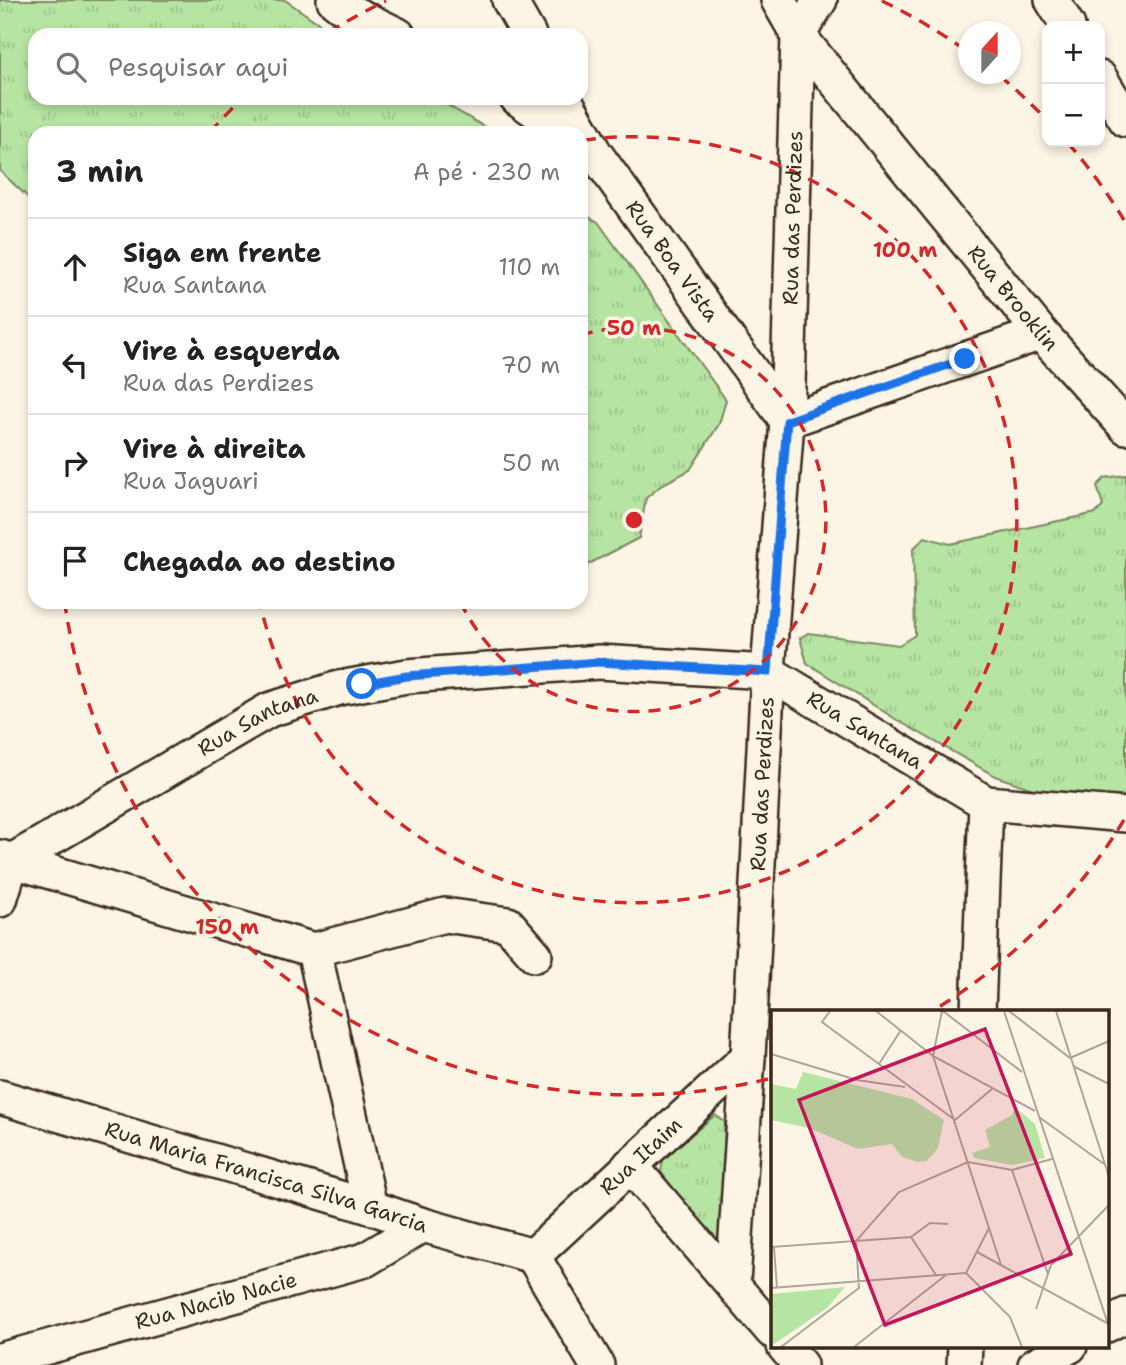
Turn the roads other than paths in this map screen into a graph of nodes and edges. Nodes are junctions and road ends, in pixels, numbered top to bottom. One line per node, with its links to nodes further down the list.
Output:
1 (334, 0): 7 (street)
2 (509, 0): 8 (street)
3 (778, 0): 9 (street, Rua Brooklin)
4 (820, 0): 9 (street, Rua das Perdizes)
5 (1052, 0): 6 (street)
6 (1065, 21)
7 (384, 28)
8 (525, 28)
9 (798, 36): 17 (street, Rua Brooklin); 18 (street, Rua das Perdizes)
10 (1104, 84): 13 (street)
11 (527, 105): 14 (street)
12 (567, 105): 15 (street, Rua Boa Vista)
13 (1126, 120)
14 (557, 126)
15 (577, 126)
16 (588, 148): 18 (street, Rua Boa Vista)
17 (1041, 333): 18 (street); 19 (street, Rua Brooklin)
18 (787, 421): 20 (street, Rua das Perdizes)
19 (1126, 427)
20 (768, 672): 21 (street, Rua Santana); 23 (street, Rua Santana); 28 (street, Rua das Perdizes)
21 (986, 803): 22 (street, Rua Santana); 27 (street)
22 (1126, 815)
23 (6, 859): 24 (street); 25 (street)
24 (0, 900)
25 (314, 950): 26 (street); 31 (street)
26 (535, 955)
27 (978, 1010)
28 (748, 1057): 30 (street, Rua Itaim); 34 (street, Rua das Perdizes)
29 (0, 1097): 31 (street, Rua Maria Francisca Silva Garcia)
30 (630, 1165): 33 (street, Rua Itaim); 34 (street)
31 (370, 1207): 32 (street, Rua Maria Francisca Silva Garcia)
32 (424, 1226): 33 (street, Rua Maria Francisca Silva Garcia); 40 (street, Rua Nacib Nacie)
33 (533, 1256): 41 (street)
34 (733, 1282): 37 (street)
35 (1126, 1315): 36 (street)
36 (1108, 1324)
37 (771, 1330)
38 (786, 1348): 42 (street)
39 (1066, 1348): 43 (street)
40 (0, 1360)
41 (597, 1365)
42 (800, 1365)
43 (1035, 1365)

